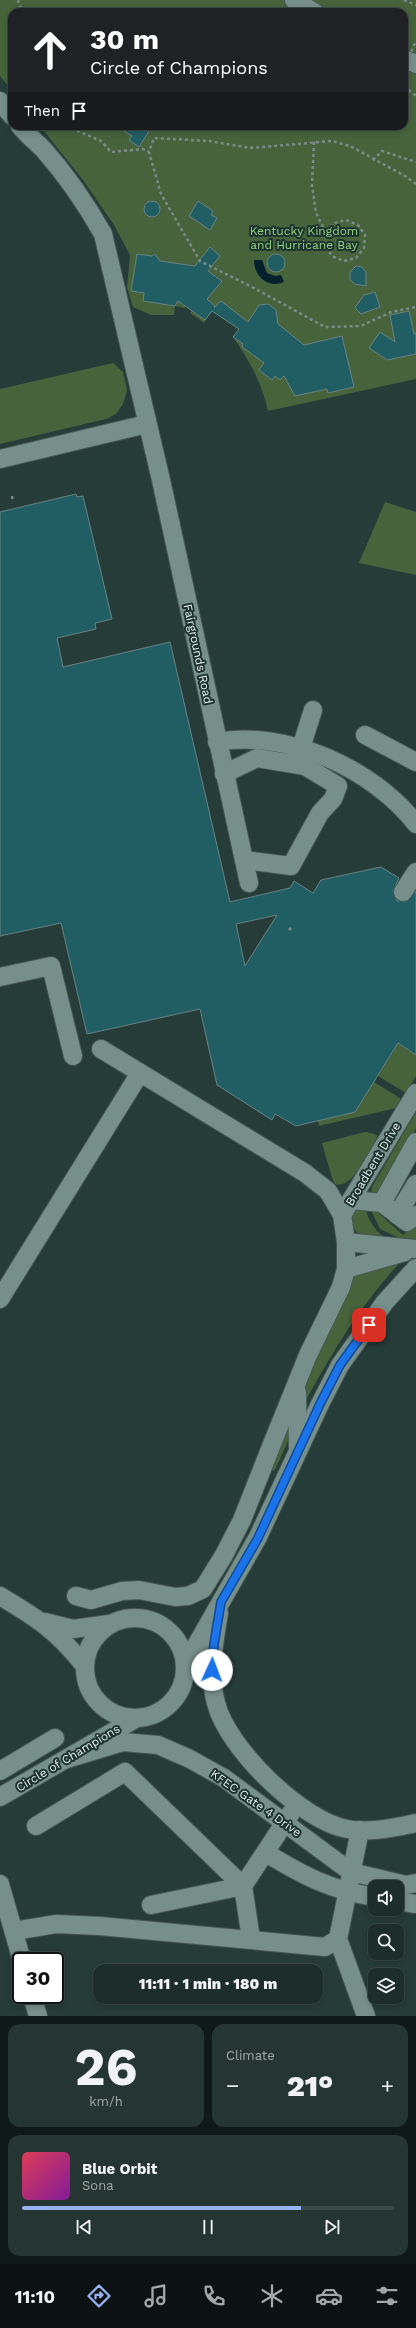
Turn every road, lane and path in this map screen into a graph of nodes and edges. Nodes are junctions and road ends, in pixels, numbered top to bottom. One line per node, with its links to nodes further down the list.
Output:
1 (294, 0): 4 (street)
2 (404, 0): 3 (path)
3 (416, 5)
4 (307, 8)
5 (416, 41): 6 (path, bridge)
6 (408, 59)
7 (408, 89): 8 (path)
8 (416, 96)
9 (0, 101): 10 (street)
10 (8, 111)
11 (24, 130): 20 (street, Fairgrounds Road)
12 (75, 130): 14 (path)
13 (314, 142): 14 (path); 15 (path); 18 (path)
14 (149, 152): 19 (path)
15 (373, 160): 16 (path); 17 (path)
16 (416, 162)
17 (416, 184)
18 (326, 233): 18 (path)
19 (416, 307)
20 (148, 424): 21 (street); 26 (street, Fairgrounds Road)
21 (0, 459)
22 (12, 496): 23 (path)
23 (13, 502)
24 (313, 710): 27 (street)
25 (365, 735): 28 (street)
26 (217, 742): 27 (street); 29 (street, Fairgrounds Road)
27 (302, 748): 30 (street)
28 (416, 762)
29 (224, 774): 31 (street, Fairgrounds Road); 31 (street)
30 (416, 824)
31 (244, 860): 33 (street, Fairgrounds Road)
32 (416, 872): 34 (street)
33 (249, 883)
34 (403, 892)
35 (0, 977): 37 (street)
36 (101, 1049): 38 (street)
37 (73, 1056)
38 (140, 1073): 44 (street); 51 (street)
39 (416, 1093): 42 (street, Broadbent Drive)
40 (416, 1142): 43 (street)
41 (416, 1184): 45 (street)
42 (352, 1200): 43 (street); 44 (street, Broadbent Drive)
43 (382, 1203): 45 (street)
44 (342, 1215): 47 (street)
45 (397, 1215): 46 (street)
46 (416, 1215)
47 (346, 1242): 48 (street); 50 (street)
48 (414, 1250): 50 (street)
49 (416, 1268): 53 (street)
50 (346, 1269): 52 (street)
51 (0, 1299)
52 (296, 1386): 53 (street); 54 (street)
53 (298, 1452): 55 (street)
54 (259, 1475): 55 (street); 57 (street)
55 (282, 1486): 58 (street)
56 (0, 1596): 59 (street)
57 (76, 1596)
58 (221, 1602): 61 (street); 68 (street)
59 (43, 1622): 60 (street); 62 (street)
60 (109, 1624): 61 (street); 62 (street)
61 (186, 1663): 63 (street)
62 (84, 1664): 63 (street)
63 (135, 1719): 65 (street, Circle of Champions)
64 (55, 1738): 66 (street)
65 (67, 1759): 67 (street, Circle of Champions); 70 (street, KFEC Gate 4 Drive)
66 (0, 1771)
67 (0, 1797)
68 (298, 1804): 70 (street); 72 (street)
69 (416, 1822): 72 (street)
70 (285, 1823): 73 (street); 74 (street, KFEC Gate 4 Drive)
71 (36, 1826): 77 (street)
72 (360, 1830): 74 (street)
73 (266, 1853): 77 (street); 78 (street)
74 (351, 1872): 75 (street, KFEC Gate 4 Drive); 78 (street)
75 (416, 1883)
76 (0, 1884): 83 (street)
77 (243, 1886): 82 (street); 84 (street)
78 (346, 1893): 79 (street); 85 (street)
79 (368, 1896)
80 (404, 1902): 81 (street)
81 (416, 1904)
82 (151, 1905)
83 (14, 1931): 84 (street); 86 (street)
84 (252, 1938): 85 (street)
85 (338, 1939): 89 (street)
86 (20, 1952)
87 (35, 2004): 88 (street)
88 (38, 2016)
89 (366, 2016)

